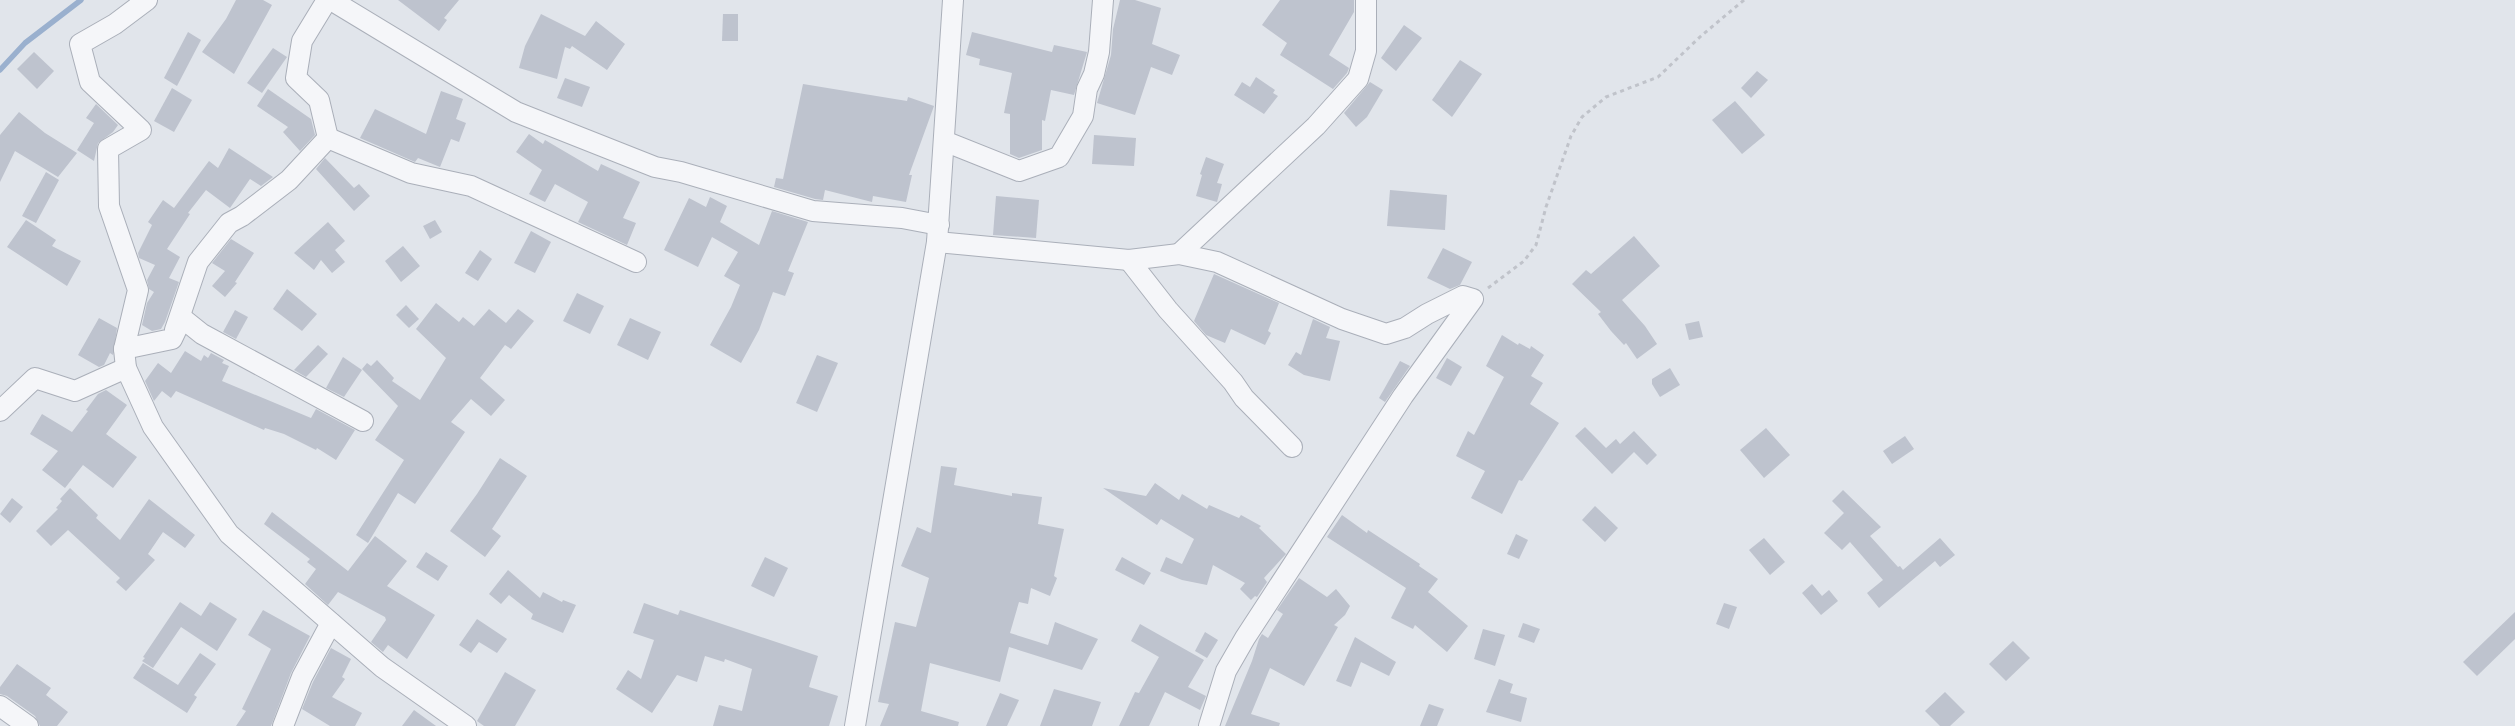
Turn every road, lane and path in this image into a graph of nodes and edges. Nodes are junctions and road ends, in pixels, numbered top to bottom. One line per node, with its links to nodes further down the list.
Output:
1 (147, 0): 16 (street)
2 (327, 0): 8 (street)
3 (331, 0): 10 (street)
4 (953, 0): 9 (street)
5 (1103, 0): 9 (street)
6 (1366, 0): 11 (street)
7 (1744, 0): 14 (path)
8 (328, 138): 13 (street); 15 (street)
9 (944, 141): 10 (street)
10 (938, 233): 12 (street); 25 (street)
11 (1179, 254): 12 (street); 14 (street)
12 (1129, 260): 19 (street)
13 (636, 262)
14 (1473, 299): 26 (street)
15 (172, 339): 16 (street); 18 (street)
16 (125, 358): 17 (street); 20 (street)
17 (0, 411)
18 (363, 421)
19 (1292, 447)
20 (331, 623): 23 (street); 24 (street)
21 (0, 706): 22 (street)
22 (28, 726)
23 (283, 726)
24 (466, 726)
25 (855, 726)
26 (1209, 726)

